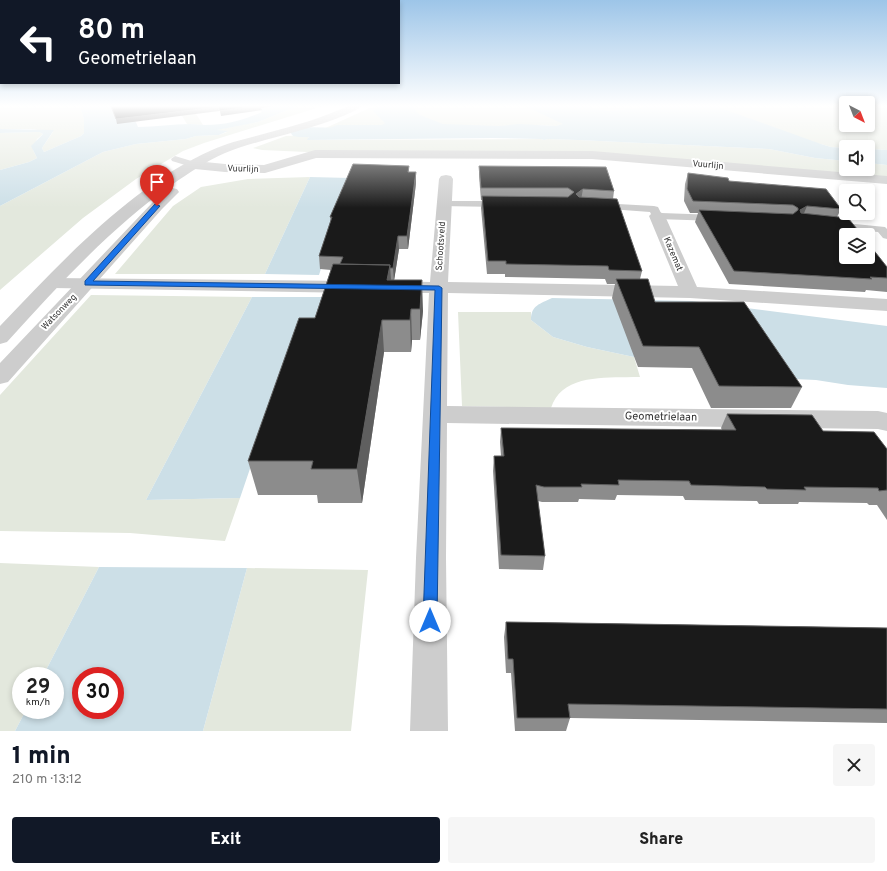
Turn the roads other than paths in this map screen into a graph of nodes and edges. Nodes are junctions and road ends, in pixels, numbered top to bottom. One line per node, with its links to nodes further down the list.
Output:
1 (259, 140): 3 (street, Watsonweg)
2 (175, 159): 3 (lane)
3 (201, 166): 5 (street, Vuurlijn); 13 (street, Watsonweg); 14 (street, Watsonweg)
4 (446, 178): 6 (street, Schootsveld)
5 (887, 180)
6 (444, 204): 7 (lane); 15 (street, Schootsveld)
7 (512, 204)
8 (589, 206): 9 (lane)
9 (657, 216): 10 (lane); 16 (street, Kazemat)
10 (726, 218)
11 (826, 224): 12 (lane)
12 (887, 236)
13 (87, 283): 14 (street); 15 (street); 19 (street, Watsonweg)
14 (53, 284): 18 (street, Watsonweg)
15 (439, 288): 16 (street); 20 (street)
16 (690, 292): 17 (street)
17 (887, 305)
18 (0, 338)
19 (0, 377)
20 (435, 414): 21 (street, Geometrielaan); 22 (street)
21 (887, 422)
22 (429, 731)

